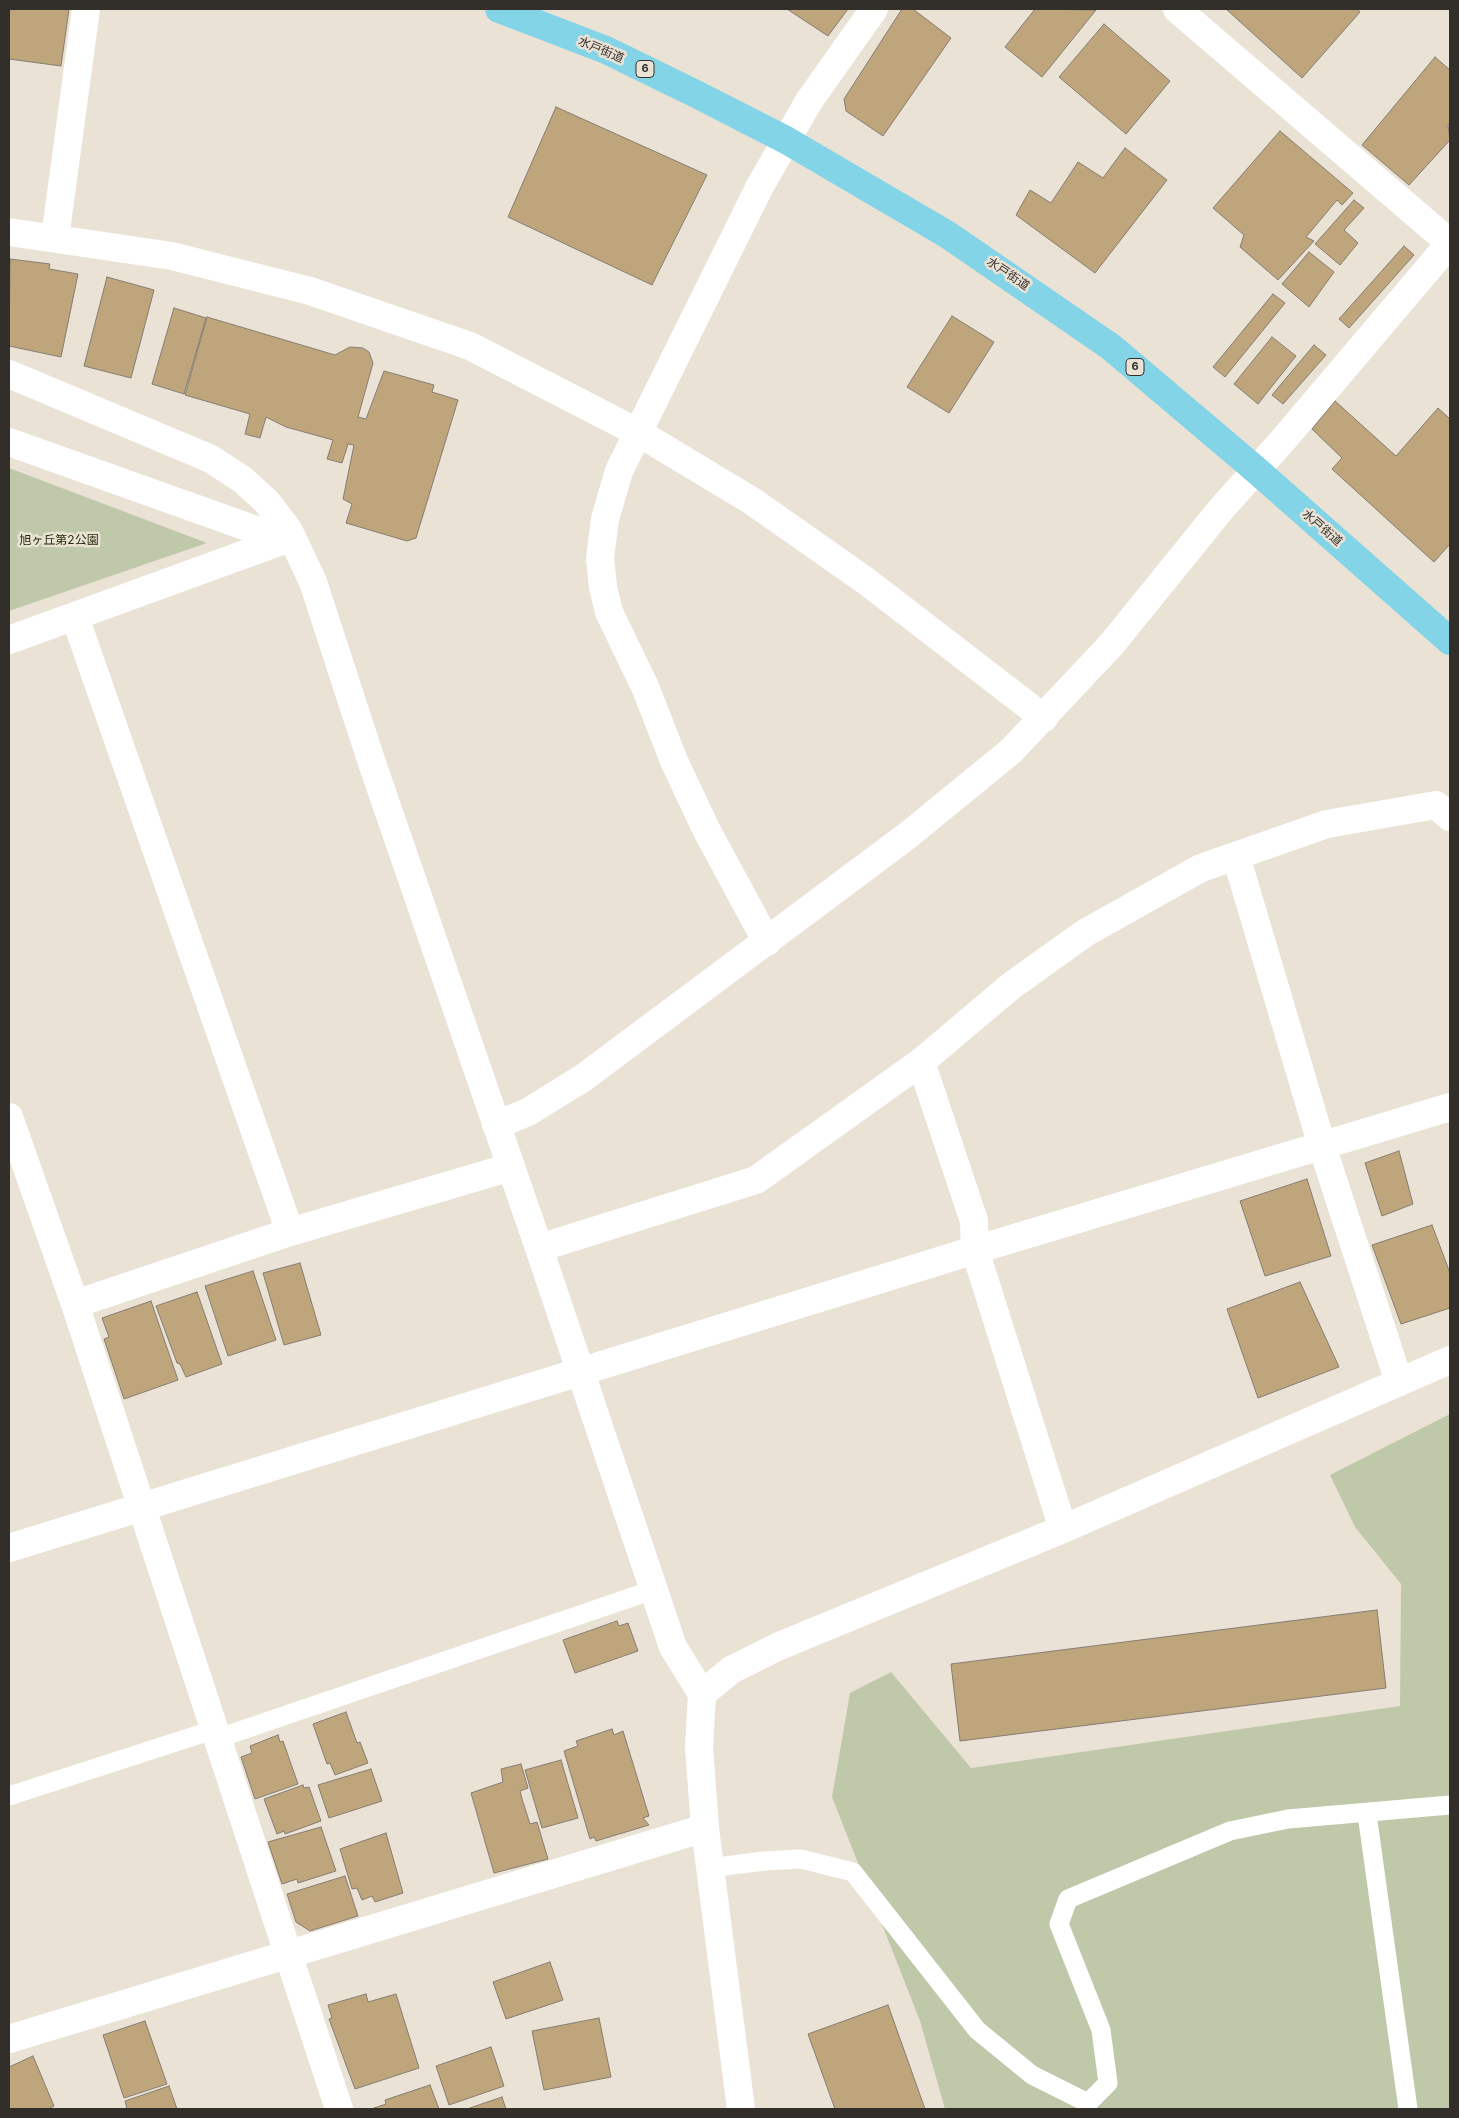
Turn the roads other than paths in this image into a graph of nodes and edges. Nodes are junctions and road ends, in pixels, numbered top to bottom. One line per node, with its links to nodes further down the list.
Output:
1 (86, 9): 7 (street)
2 (499, 9): 5 (highway, 水戸街道 / 6)
3 (874, 9): 5 (street)
4 (1178, 9): 8 (street)
5 (786, 140): 10 (street); 12 (highway, 水戸街道 / 6)
6 (9, 232): 7 (street)
7 (55, 238): 10 (street)
8 (1450, 243): 12 (street)
9 (9, 374): 13 (street)
10 (639, 433): 17 (street); 20 (street)
11 (9, 442): 13 (street)
12 (1255, 469): 16 (highway, 水戸街道 / 6); 17 (street)
13 (290, 542): 14 (street); 24 (street)
14 (75, 617): 15 (street); 27 (street)
15 (9, 640)
16 (1450, 641)
17 (1044, 718): 20 (street)
18 (1450, 817): 19 (street)
19 (1236, 856): 21 (street); 25 (street)
20 (767, 942): 24 (street)
21 (920, 1062): 28 (street); 29 (street)
22 (1450, 1107): 25 (street)
23 (9, 1117): 30 (street)
24 (496, 1125): 26 (street)
25 (1322, 1146): 29 (street); 33 (street)
26 (511, 1166): 27 (street); 28 (street)
27 (290, 1232): 30 (street)
28 (539, 1248): 32 (street)
29 (975, 1250): 32 (street); 35 (street)
30 (75, 1304): 34 (street)
31 (1450, 1360): 33 (street)
32 (580, 1372): 34 (street); 37 (street)
33 (1399, 1382): 35 (street)
34 (142, 1508): 36 (street); 39 (street)
35 (1063, 1529): 38 (street)
36 (9, 1548)
37 (652, 1590): 38 (street); 39 (lane)
38 (702, 1694): 43 (street)
39 (215, 1734): 40 (lane); 45 (street)
40 (9, 1796)
41 (1450, 1805): 42 (lane)
42 (1367, 1814): 44 (lane); 49 (lane)
43 (705, 1828): 44 (street); 45 (street)
44 (709, 1868): 48 (street)
45 (289, 1955): 46 (street); 47 (street)
46 (9, 2039)
47 (339, 2109)
48 (741, 2109)
49 (1408, 2109)

